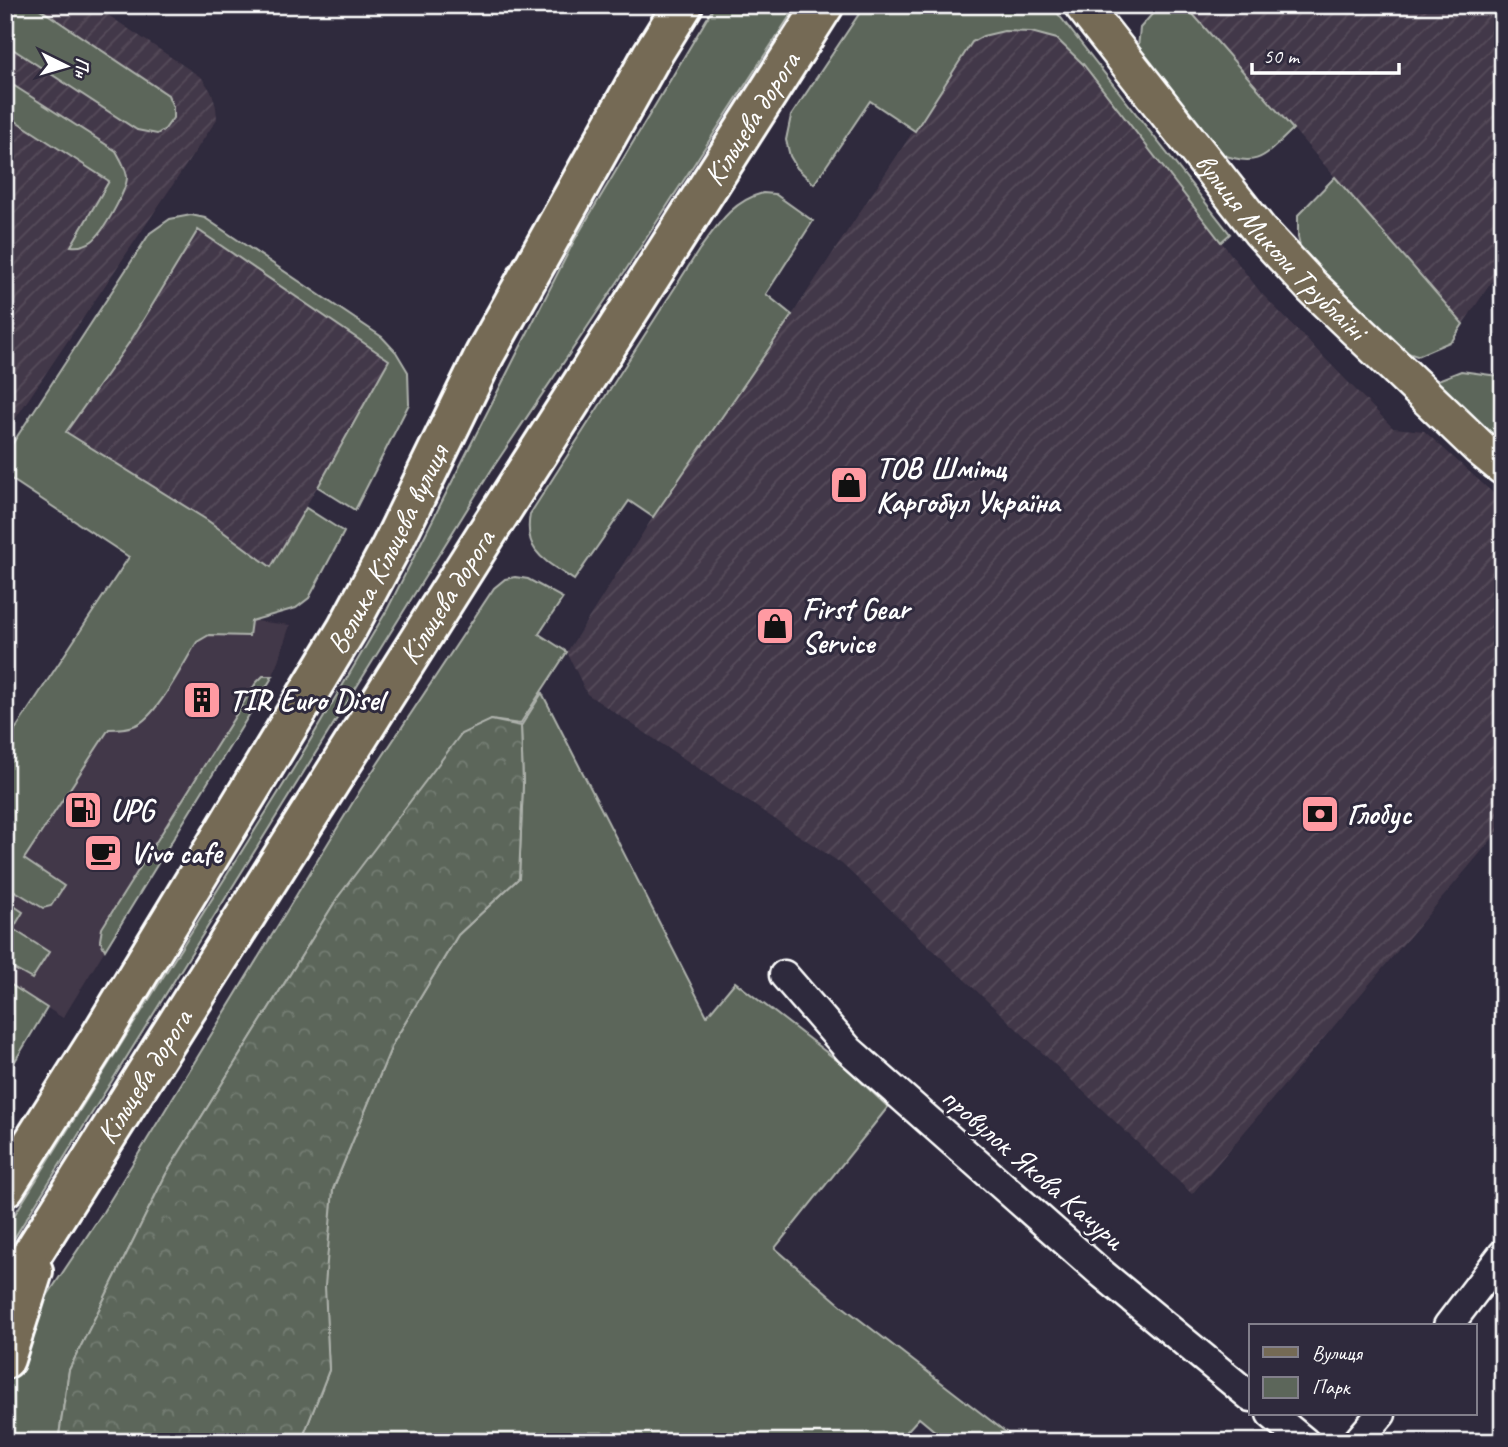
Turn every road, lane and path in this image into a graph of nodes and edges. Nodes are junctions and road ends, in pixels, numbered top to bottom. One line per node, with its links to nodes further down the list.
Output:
1 (683, 5): 6 (highway, Велика Кільцева вулиця)
2 (824, 5): 7 (highway, Кільцева дорога)
3 (1082, 5): 4 (main road, вулиця Миколи Трублаїні)
4 (1503, 467)
5 (785, 975): 12 (street, провулок Якова Качури)
6 (5, 1187)
7 (43, 1239): 9 (highway, Кільцева дорога); 11 (highway)
8 (1503, 1254): 10 (street)
9 (5, 1297)
10 (1450, 1324)
11 (5, 1359)
12 (1249, 1394)
13 (1274, 1416): 15 (street)
14 (1379, 1416): 16 (street)
15 (1305, 1442)
16 (1357, 1442)

